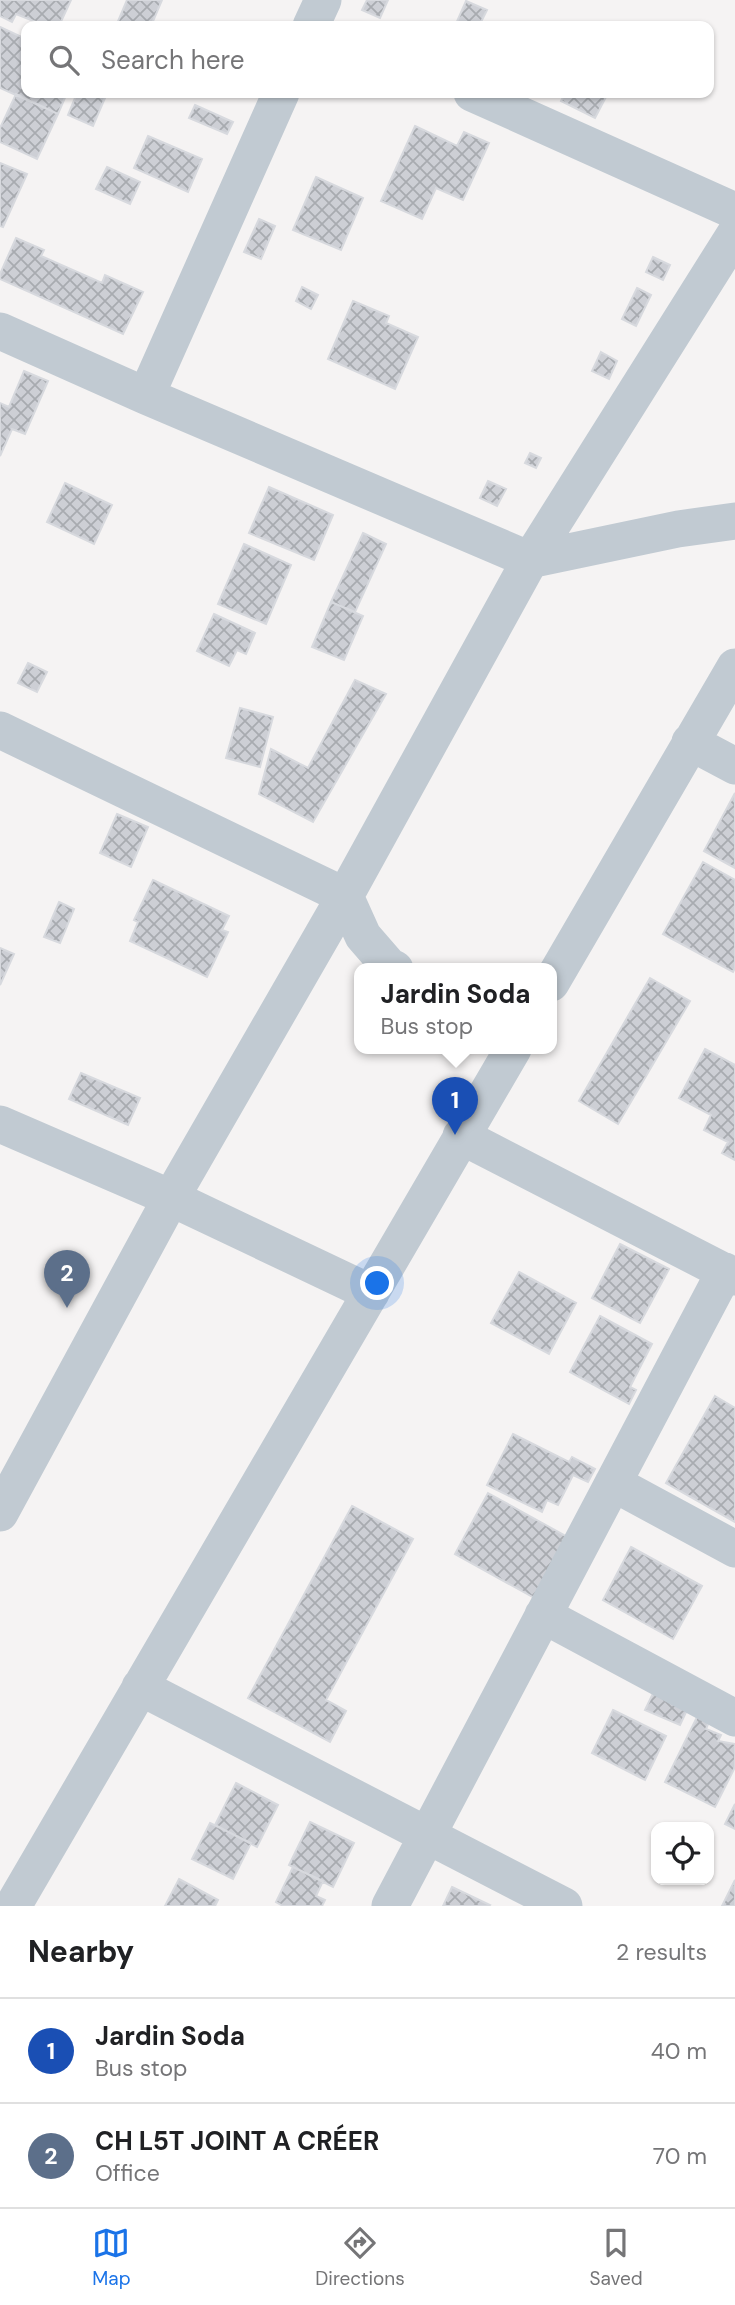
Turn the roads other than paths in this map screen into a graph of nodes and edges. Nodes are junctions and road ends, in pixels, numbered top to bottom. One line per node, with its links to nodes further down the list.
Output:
1 (279, 98): 6 (street)
2 (483, 98): 3 (street)
3 (735, 211)
4 (735, 234): 8 (street)
5 (0, 331): 6 (street)
6 (145, 396): 8 (street)
7 (735, 521): 8 (street)
8 (530, 559): 13 (street)
9 (735, 667): 11 (street)
10 (0, 730): 13 (street)
11 (690, 742): 12 (street); 15 (street)
12 (735, 766)
13 (345, 896): 14 (street); 19 (street)
14 (386, 963)
15 (557, 974)
16 (510, 1054): 18 (street)
17 (0, 1124): 19 (street)
18 (461, 1136): 20 (street); 21 (street)
19 (170, 1198): 21 (street); 23 (street)
20 (730, 1274): 22 (street)
21 (371, 1293): 26 (street)
22 (613, 1483): 24 (street); 25 (street)
23 (0, 1513)
24 (735, 1549)
25 (543, 1615): 27 (street); 28 (street)
26 (140, 1687): 28 (street); 29 (street)
27 (735, 1718)
28 (427, 1835): 30 (street); 31 (street)
29 (13, 1906)
30 (390, 1906)
31 (564, 1906)

